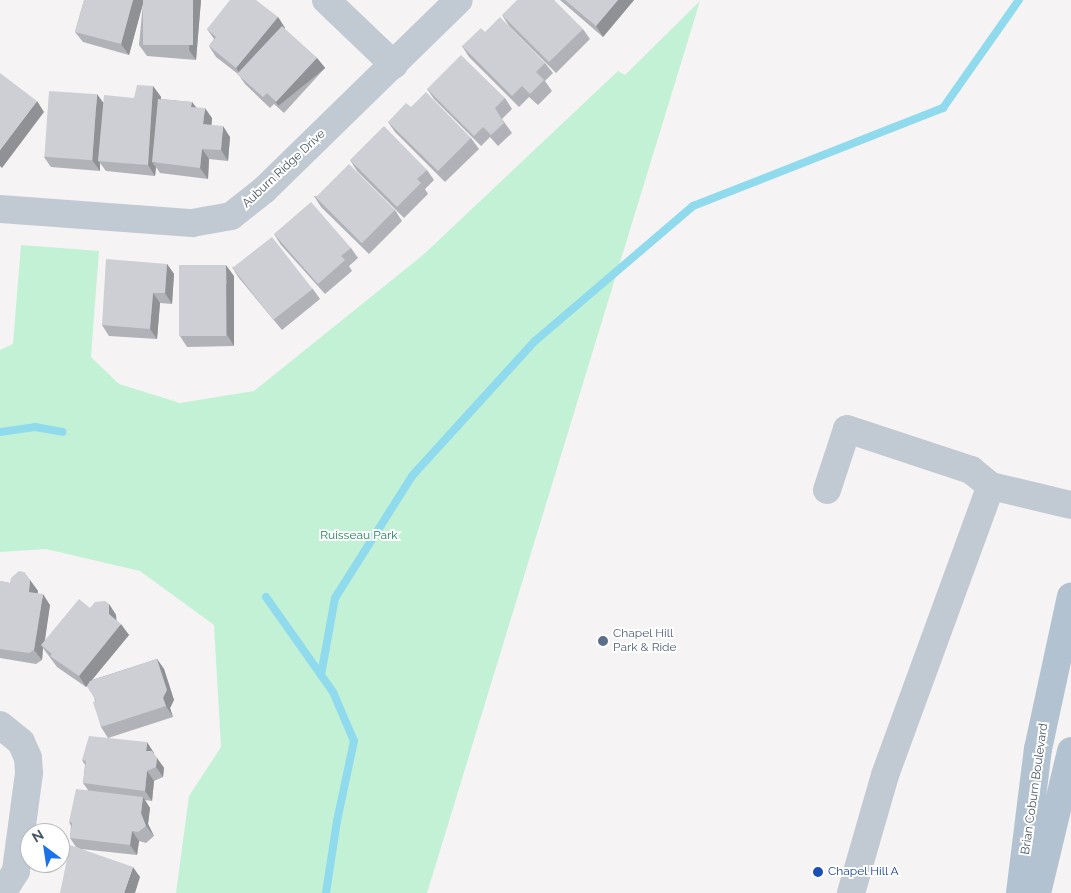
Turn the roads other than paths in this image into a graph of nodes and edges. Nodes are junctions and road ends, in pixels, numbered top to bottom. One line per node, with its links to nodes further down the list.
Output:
1 (326, 0): 3 (street)
2 (459, 0): 3 (street, Auburn Ridge Drive)
3 (394, 65): 4 (street, Auburn Ridge Drive)
4 (0, 209)
5 (991, 486): 6 (street); 7 (street); 12 (street)
6 (827, 490)
7 (1071, 505)
8 (1071, 597): 13 (main road, Brian Coburn Boulevard)
9 (0, 725): 11 (street)
10 (1071, 751): 14 (main road, Brian Coburn Boulevard)
11 (2, 893)
12 (851, 893)
13 (1020, 893)
14 (1037, 893)

